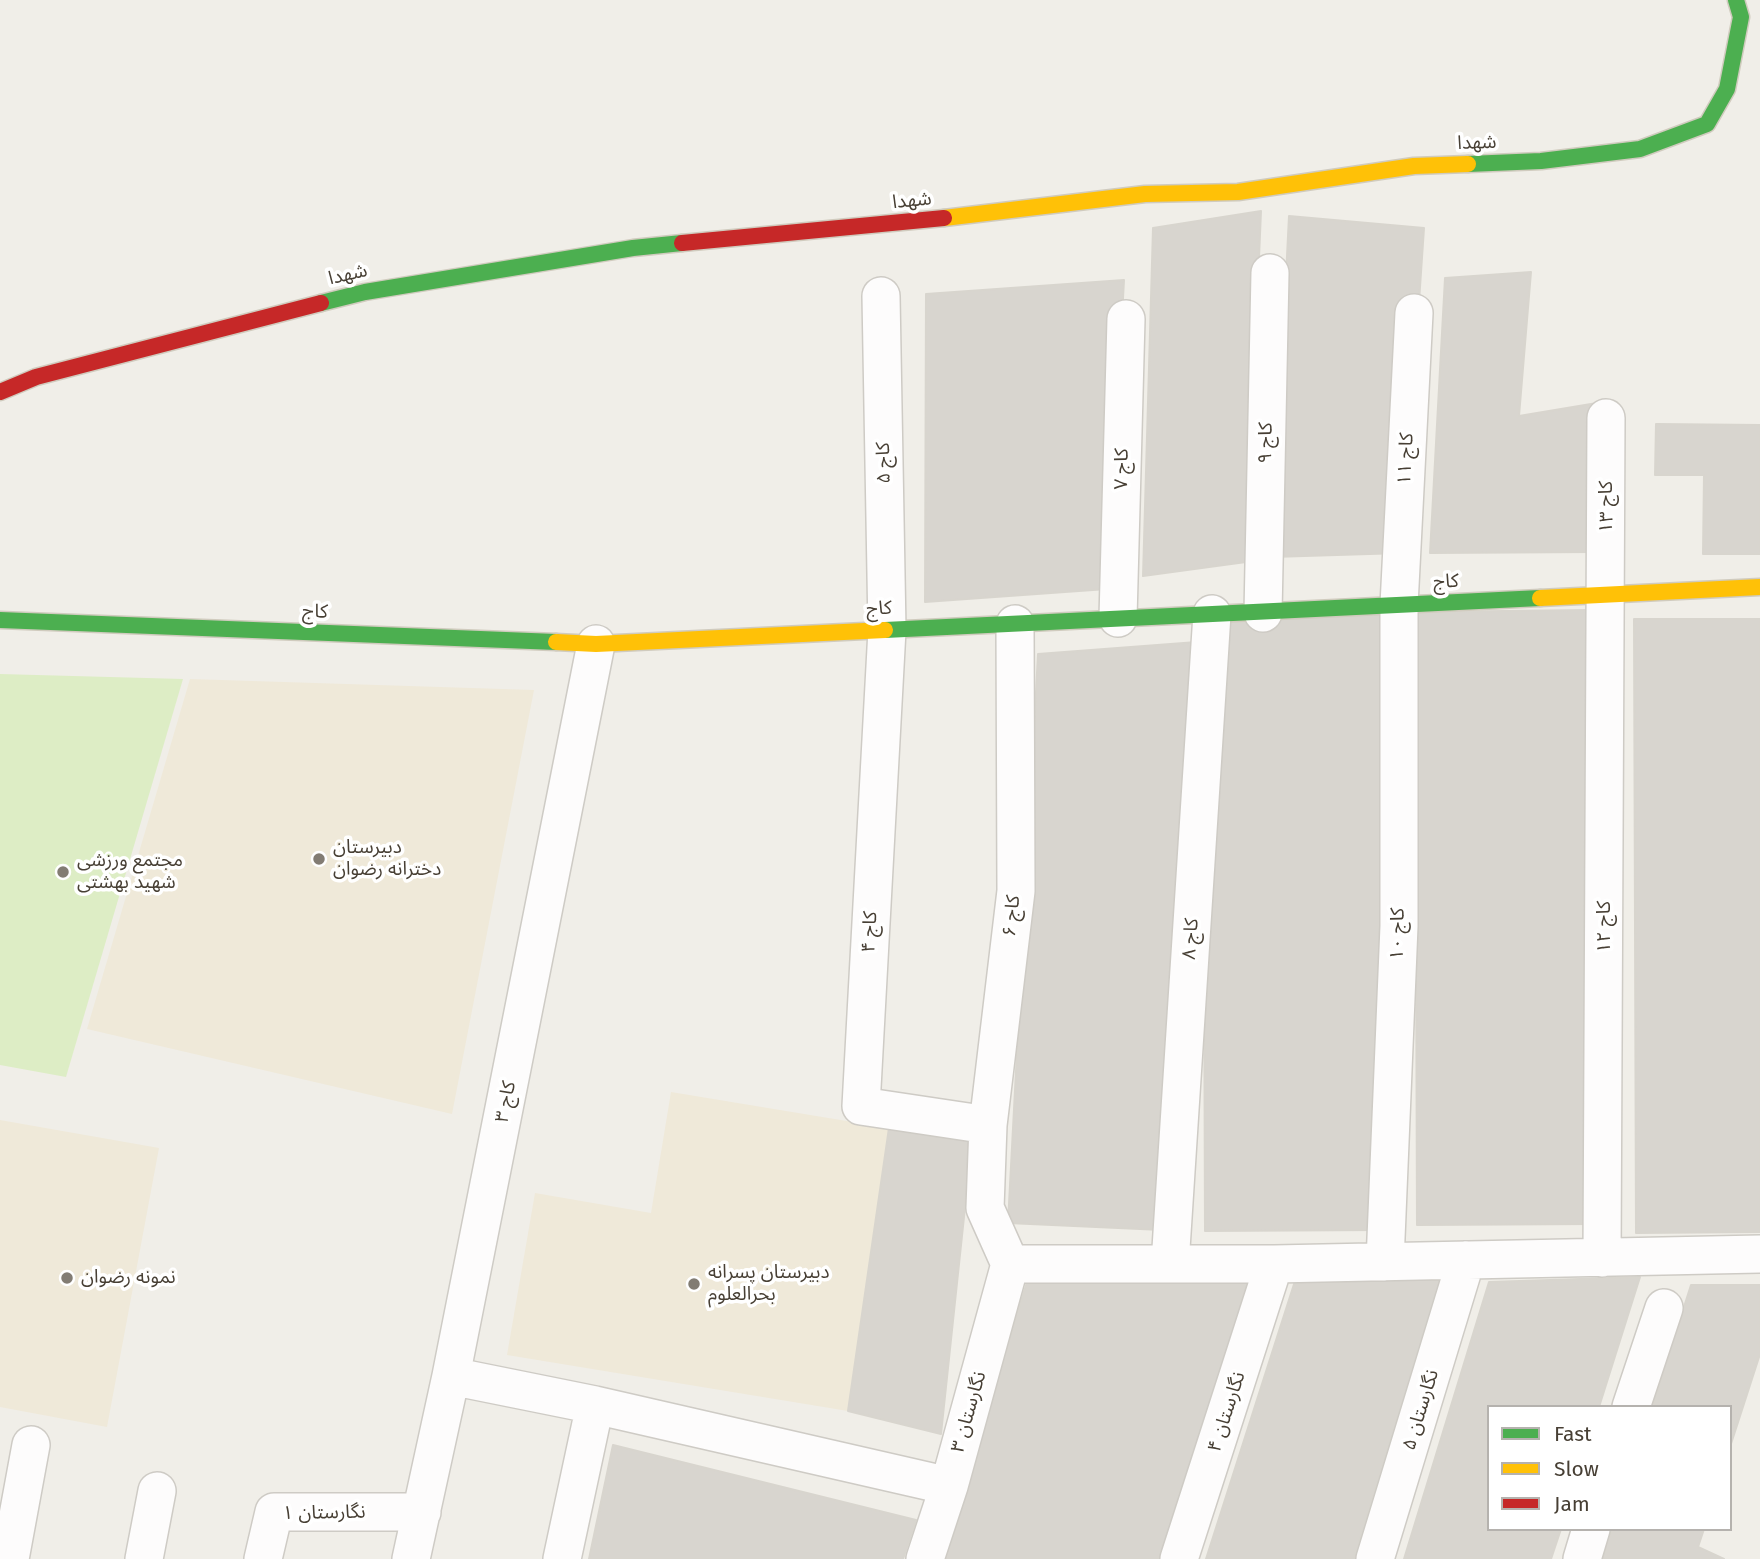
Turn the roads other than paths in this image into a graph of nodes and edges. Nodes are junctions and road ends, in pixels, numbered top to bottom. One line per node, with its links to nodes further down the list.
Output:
1 (1736, 0): 6 (street, شهدا)
2 (1270, 273): 11 (street, کاج ۹)
3 (881, 296): 16 (street, کاج ۵)
4 (1414, 313): 10 (street, کاج ۱۱)
5 (1126, 319): 13 (street, کاج ۷)
6 (0, 393)
7 (1606, 418): 9 (street, کاج ۱۳)
8 (1760, 587): 9 (street, کاج)
9 (1607, 596): 10 (street, کاج); 20 (street, کاج ۱۲)
10 (1399, 605): 11 (street, کاج); 22 (street, کاج ۱۰)
11 (1263, 613): 12 (street, کاج)
12 (1212, 614): 13 (street, کاج); 24 (street, کاج ۸)
13 (1118, 618): 15 (street, کاج)
14 (0, 621): 17 (street, کاج)
15 (1015, 624): 16 (street, کاج); 18 (street, کاج ۶)
16 (887, 630): 17 (street, کاج); 18 (street, کاج ۴)
17 (596, 644): 27 (street, کاج ۳)
18 (988, 1125): 23 (street, کاج ۶)
19 (1760, 1254): 20 (street)
20 (1602, 1258): 21 (street)
21 (1466, 1260): 22 (street); 42 (street, نگارستان ۵)
22 (1385, 1262): 25 (street)
23 (1010, 1264): 24 (street); 31 (street, نگارستان ۳)
24 (1170, 1264): 25 (street)
25 (1274, 1264): 41 (street, نگارستان ۴)
26 (1664, 1308): 29 (street)
27 (452, 1376): 28 (street); 33 (street, کاج ۳)
28 (596, 1405): 31 (street); 39 (street)
29 (1633, 1405)
30 (31, 1445): 35 (street)
31 (949, 1486): 40 (street, نگارستان ۳)
32 (157, 1491): 36 (street)
33 (422, 1512): 37 (street, نگارستان ۱); 38 (street, کاج ۳)
34 (1590, 1531): 43 (street)
35 (10, 1559)
36 (144, 1559)
37 (262, 1559)
38 (411, 1559)
39 (562, 1559)
40 (925, 1559)
41 (1179, 1559)
42 (1375, 1559)
43 (1582, 1559)

